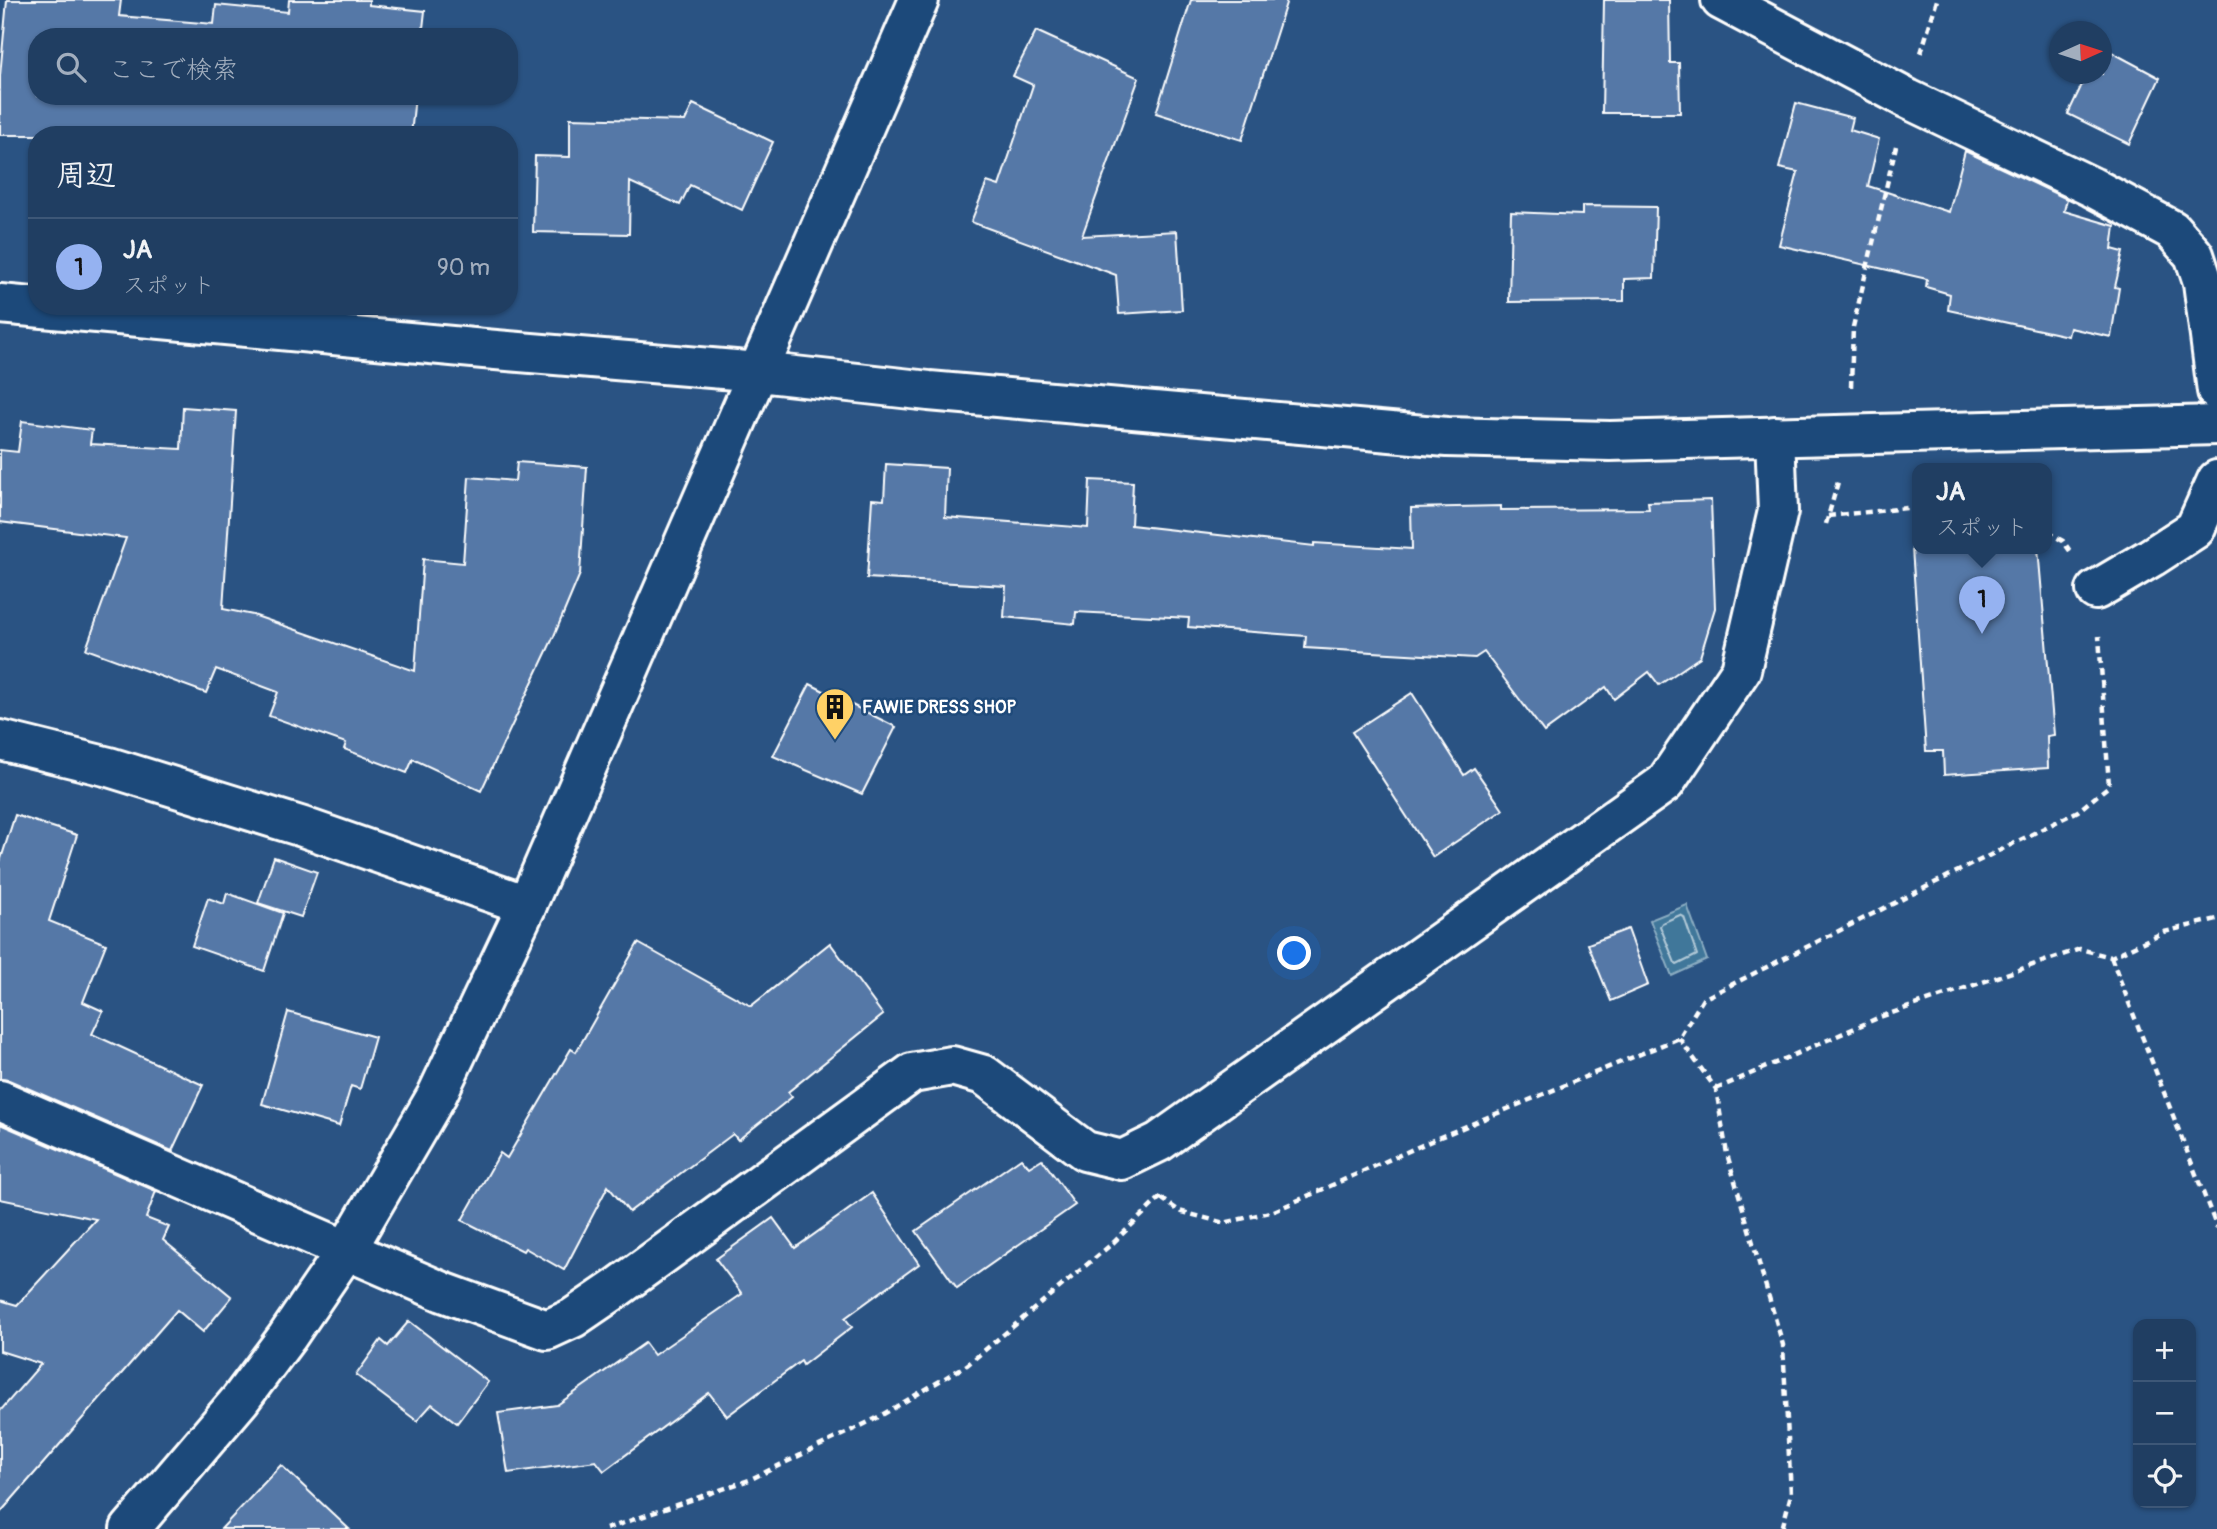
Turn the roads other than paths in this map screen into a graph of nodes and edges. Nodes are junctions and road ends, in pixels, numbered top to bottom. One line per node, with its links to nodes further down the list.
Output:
1 (919, 0): 6 (street)
2 (1721, 0): 7 (street)
3 (0, 304): 4 (street)
4 (28, 307)
5 (123, 315): 6 (street)
6 (758, 372): 9 (street); 13 (street)
7 (2217, 391)
8 (2217, 425): 9 (street)
9 (1775, 436): 15 (street)
10 (2217, 480): 11 (street)
11 (2096, 590)
12 (0, 740): 13 (street)
13 (527, 905): 15 (street)
14 (0, 1100): 15 (street)
15 (347, 1249): 16 (street)
16 (130, 1529)

